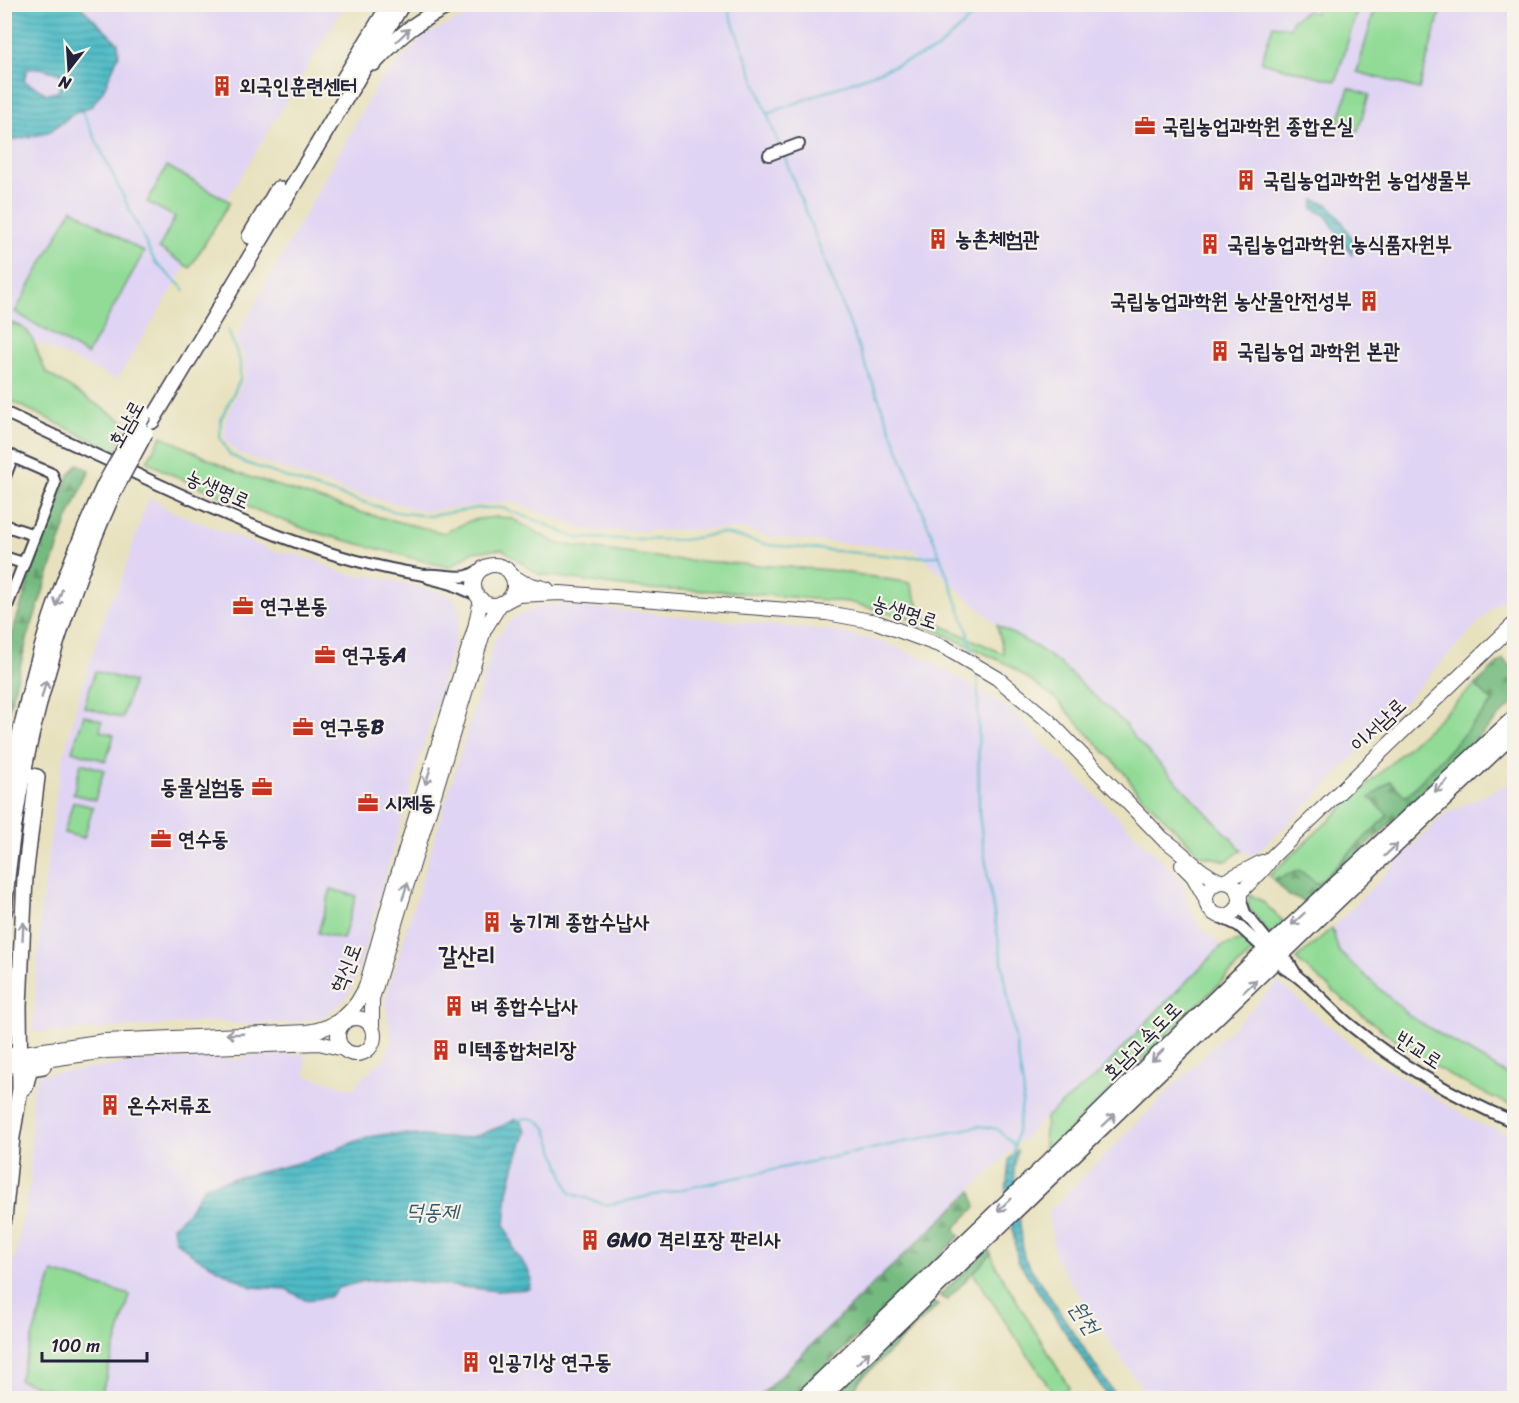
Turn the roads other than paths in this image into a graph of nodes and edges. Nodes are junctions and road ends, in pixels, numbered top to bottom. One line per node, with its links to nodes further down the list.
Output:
1 (402, 4): 4 (highway, 호남로)
2 (452, 4): 4 (highway, one-way to 2)
3 (387, 7): 8 (highway, 호남로)
4 (337, 111): 8 (highway, 호남로)
5 (799, 144): 6 (street)
6 (769, 155)
7 (4, 412): 17 (street, 농생명로)
8 (148, 417): 11 (highway, 호남로, bridge)
9 (9, 455): 10 (street); 13 (street)
10 (4, 480)
11 (109, 487): 26 (highway, 호남로, one-way to 11); 27 (highway, 호남로, one-way to 27)
12 (4, 525): 13 (street)
13 (34, 535): 15 (street)
14 (4, 557): 15 (street)
15 (23, 563): 22 (street)
16 (482, 569): 17 (street, 농생명로); 18 (main road, 농생명로); 20 (main road)
17 (424, 575): 20 (street, 농생명로)
18 (511, 575): 19 (main road, 농생명로); 21 (main road)
19 (560, 593): 21 (main road, 농생명로); 28 (main road, 농생명로)
20 (479, 597): 21 (main road, 농생명로); 36 (main road, 혁신로, one-way to 36)
21 (503, 602): 37 (main road, 혁신로, one-way to 21)
22 (4, 614)
23 (1515, 624): 29 (main road, 이서남로)
24 (1515, 718): 45 (highway, 호남고속도로, one-way to 45)
25 (1515, 733): 46 (highway, 호남고속도로, one-way to 25)
26 (23, 774): 33 (highway, 호남로); 39 (highway, one-way to 26)
27 (4, 820)
28 (1163, 839): 30 (main road, 농생명로); 32 (main road, 농생명로)
29 (1272, 857): 30 (main road, 이서남로); 31 (main road, 이서남로)
30 (1222, 881): 31 (main road, 농생명로); 32 (main road)
31 (1240, 897): 34 (main road); 34 (street)
32 (1206, 899): 34 (main road, 농생명로)
33 (4, 912)
34 (1218, 916)
35 (1285, 964): 43 (street, 반교로)
36 (342, 1021): 37 (main road, 혁신로); 38 (main road); 39 (main road, 혁신로, one-way to 39)
37 (372, 1029): 38 (main road, 혁신로)
38 (344, 1050): 40 (main road, 혁신로)
39 (15, 1057): 40 (main road, 혁신로); 41 (main road, 혁신로); 42 (highway)
40 (42, 1060): 42 (highway)
41 (4, 1066)
42 (20, 1089): 44 (highway)
43 (1515, 1122)
44 (4, 1219)
45 (803, 1398)
46 (821, 1398)

